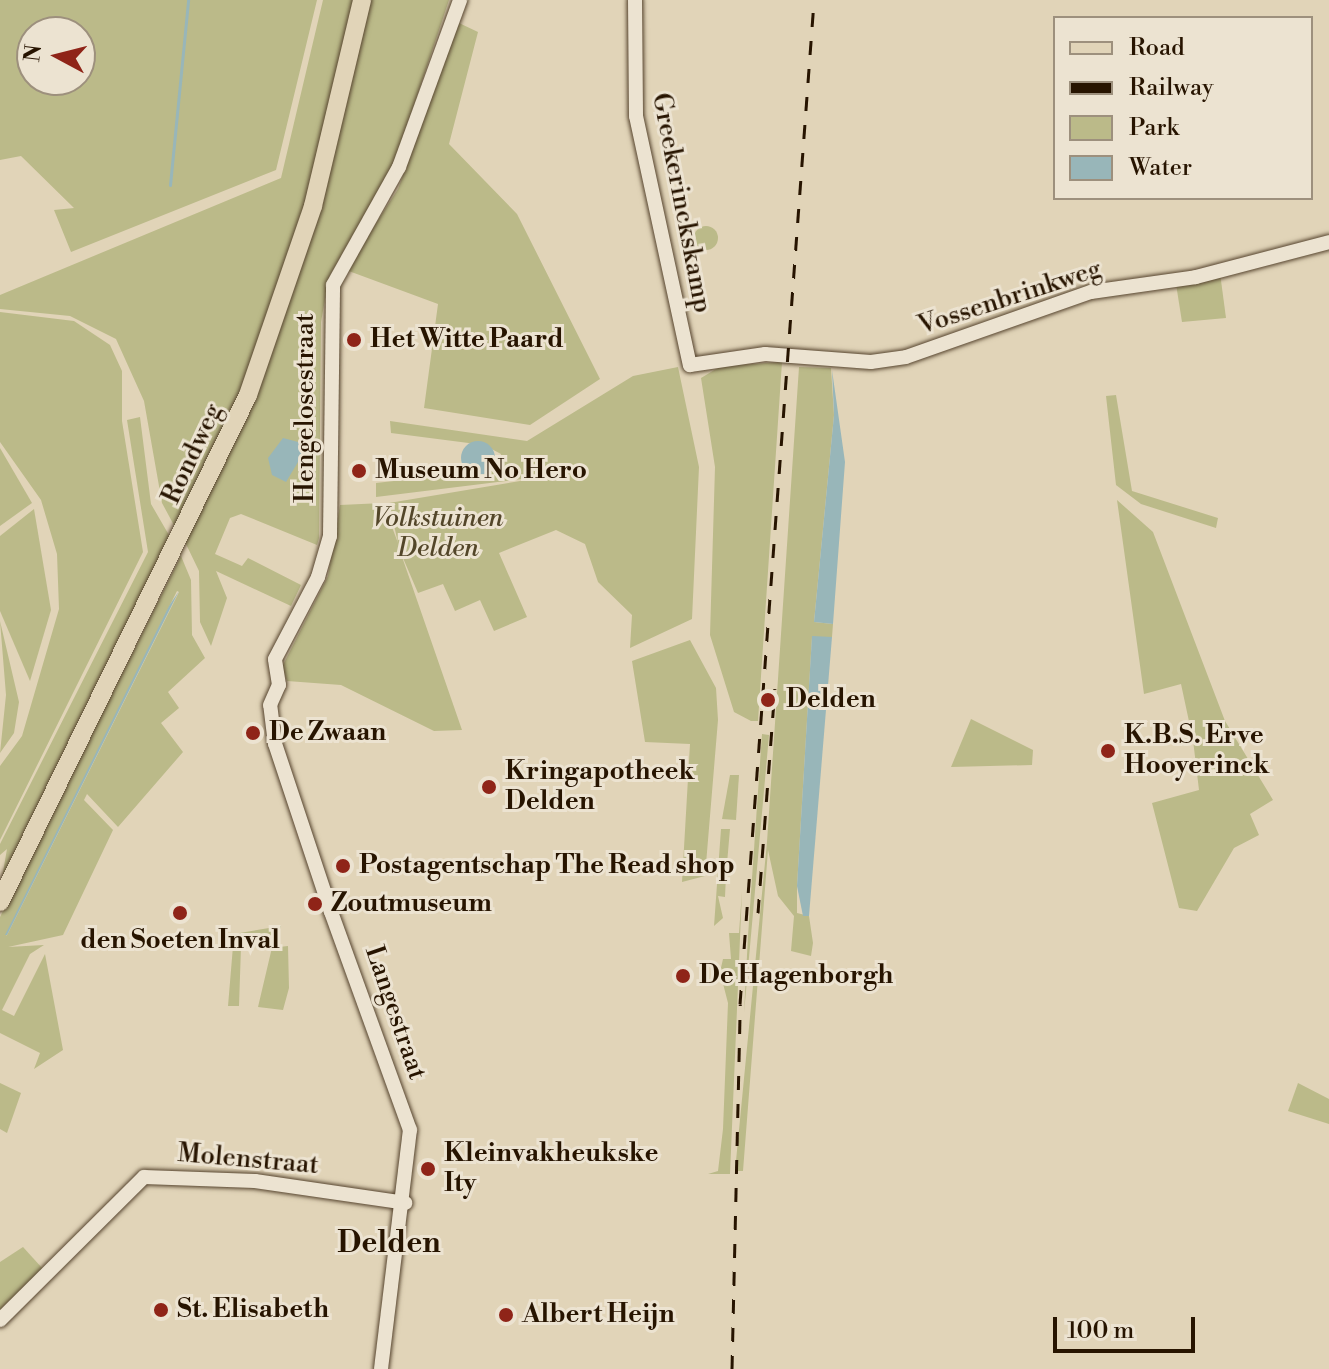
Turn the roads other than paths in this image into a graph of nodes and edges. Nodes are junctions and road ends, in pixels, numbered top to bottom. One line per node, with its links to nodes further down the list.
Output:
1 (362, 0): 7 (main road, Rondweg)
2 (460, 0): 6 (street, Hengelosestraat)
3 (635, 0): 5 (street, Greekerinckskamp)
4 (1329, 242): 5 (street, Vossenbrinkweg)
5 (690, 365)
6 (279, 685): 8 (street, Langestraat)
7 (0, 902)
8 (405, 1203): 9 (street, Molenstraat); 10 (street, Langestraat)
9 (0, 1320)
10 (381, 1369)

